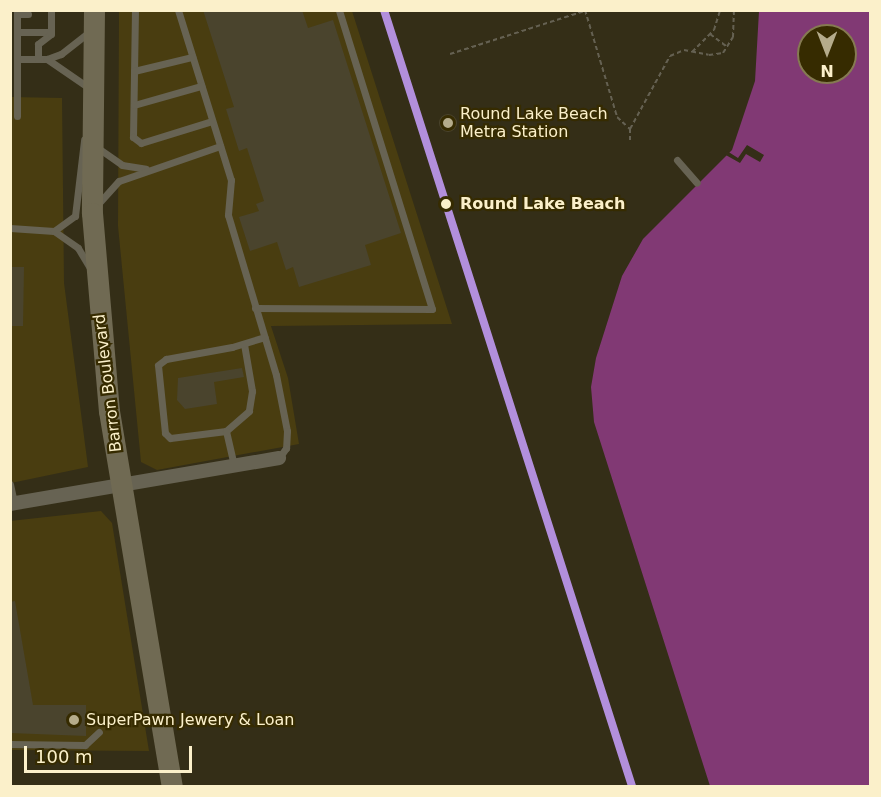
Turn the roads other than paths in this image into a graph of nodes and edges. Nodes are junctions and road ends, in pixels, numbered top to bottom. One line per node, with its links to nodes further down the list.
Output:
1 (135, 10): 14 (lane)
2 (178, 10): 10 (lane)
3 (339, 10): 29 (lane)
4 (17, 12): 6 (lane); 8 (lane)
5 (48, 13): 9 (lane)
6 (28, 14)
7 (94, 18): 12 (lane); 16 (main road, Barron Boulevard)
8 (17, 32): 9 (lane); 13 (lane)
9 (51, 32): 11 (lane)
10 (192, 57): 14 (lane); 15 (lane)
11 (38, 59): 12 (lane); 13 (lane)
12 (46, 59): 16 (lane)
13 (18, 60): 18 (lane)
14 (134, 71): 17 (lane)
15 (201, 86): 17 (lane); 19 (lane)
16 (93, 94): 20 (main road, Barron Boulevard); 27 (lane)
17 (134, 105): 19 (lane)
18 (17, 116)
19 (212, 121): 21 (lane)
20 (92, 142): 23 (lane); 25 (main road, Barron Boulevard)
21 (220, 146): 23 (lane); 29 (lane)
22 (677, 160): 24 (lane)
23 (146, 169): 25 (lane)
24 (697, 183)
25 (92, 213): 28 (main road, Barron Boulevard)
26 (10, 228): 27 (lane)
27 (54, 231): 28 (lane)
28 (96, 276): 36 (main road, Barron Boulevard)
29 (255, 308): 30 (lane)
30 (264, 337): 31 (lane); 33 (lane)
31 (244, 344): 32 (lane); 32 (lane)
32 (226, 430): 34 (lane)
33 (279, 458): 34 (street)
34 (234, 466): 36 (street)
35 (10, 484): 37 (lane)
36 (123, 487): 37 (street); 40 (main road, Barron Boulevard)
37 (12, 504)
38 (99, 732): 39 (lane)
39 (10, 744)
40 (172, 786)

